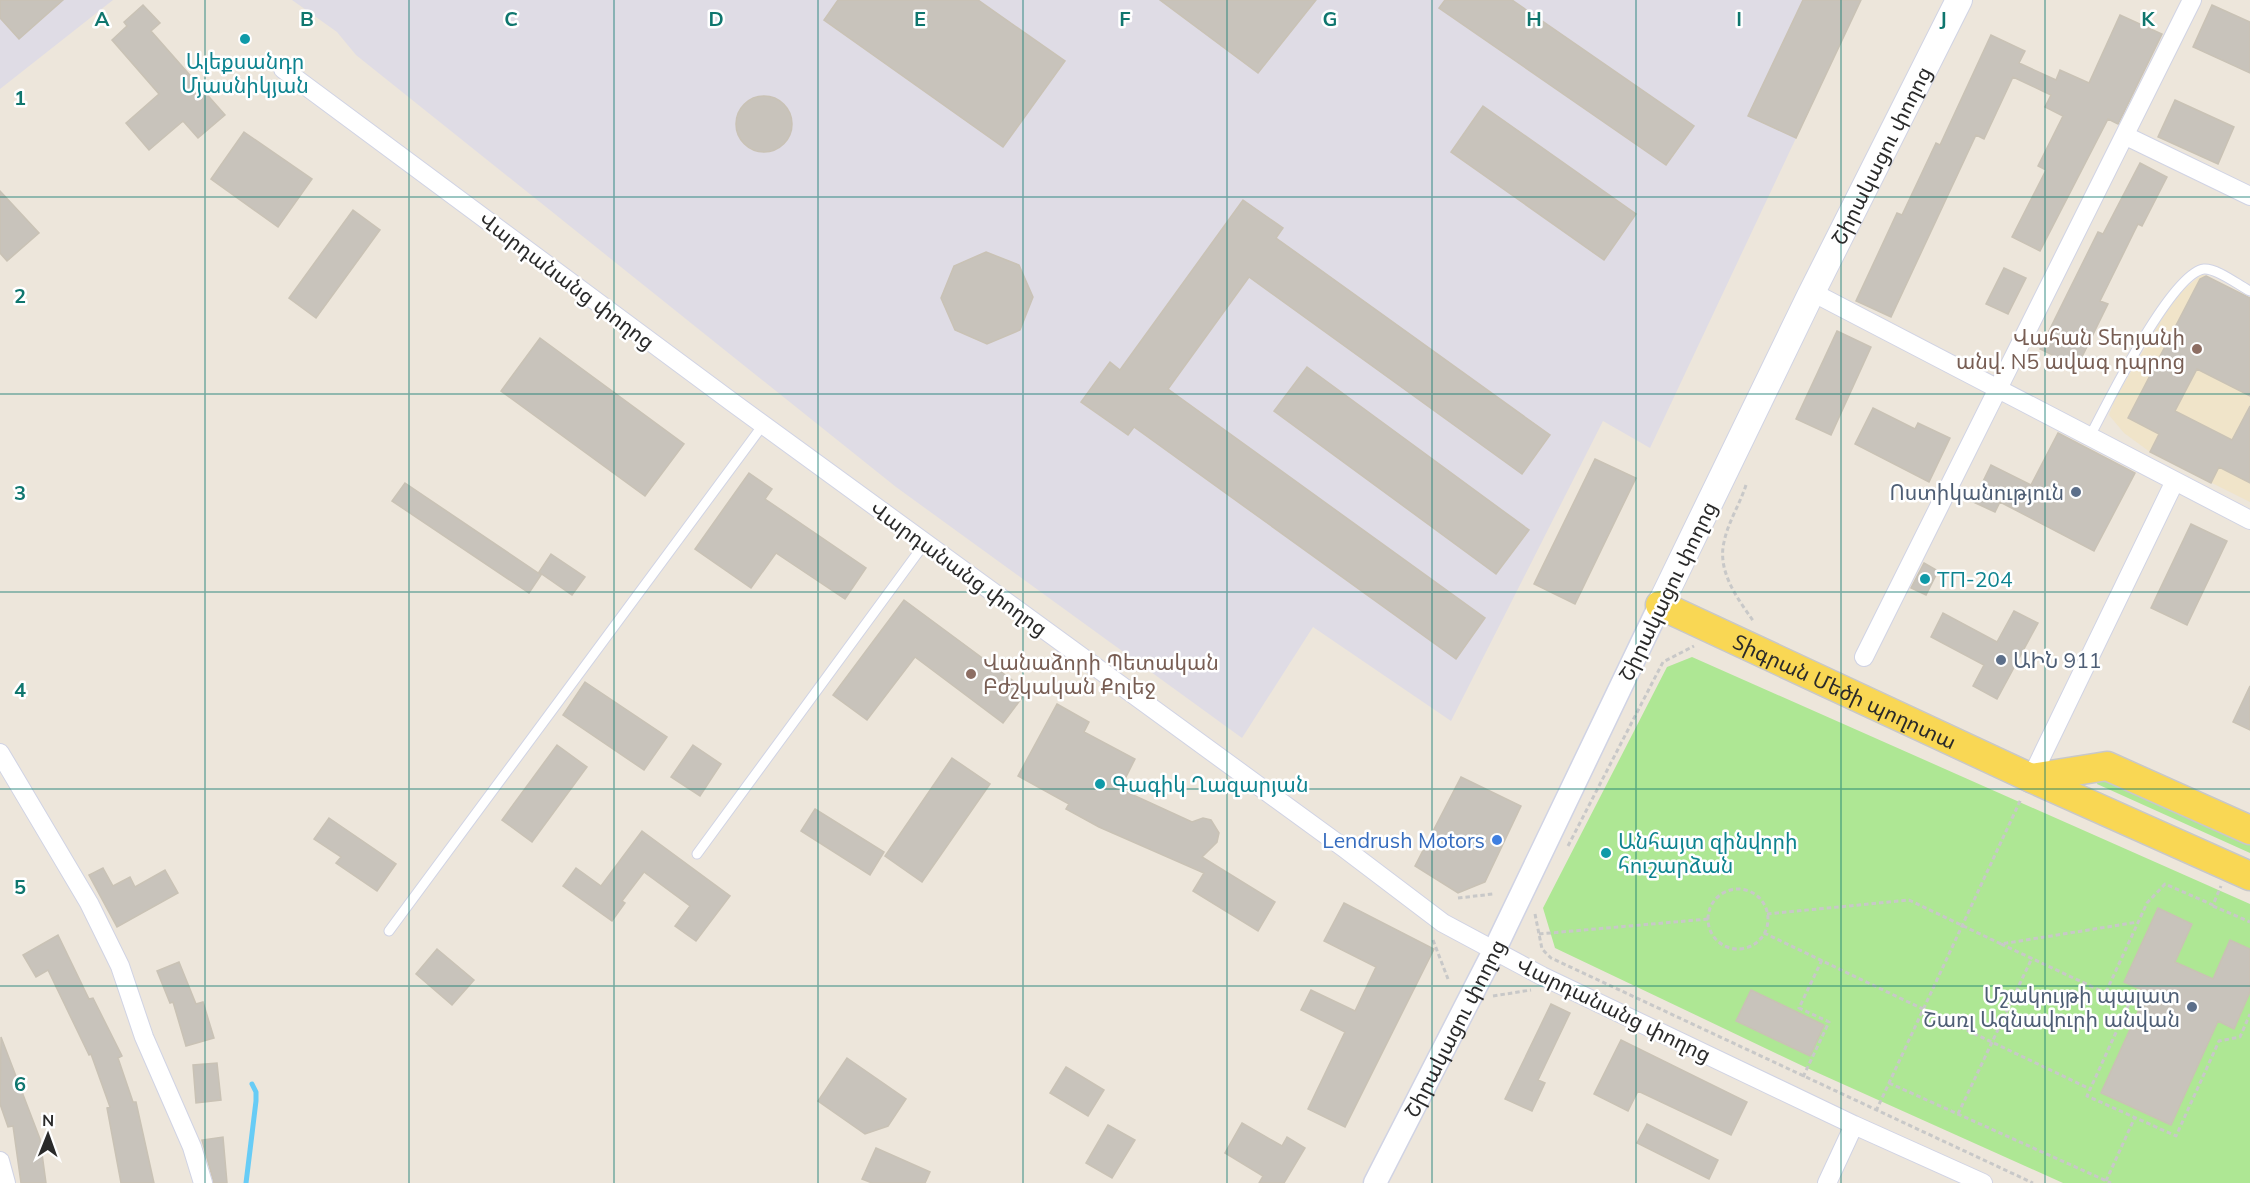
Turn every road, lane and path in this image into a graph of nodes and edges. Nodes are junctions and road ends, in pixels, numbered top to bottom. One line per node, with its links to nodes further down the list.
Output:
1 (1959, 0): 7 (main road, Շիրակացու փողոց)
2 (2192, 0): 4 (street)
3 (284, 69): 9 (street, Վարդանանց փողոց)
4 (2126, 136): 5 (street); 8 (street)
5 (2250, 196)
6 (2250, 291): 10 (lane)
7 (1812, 292): 8 (street); 15 (main road, Շիրակացու փողոց)
8 (1999, 391): 10 (street); 18 (street)
9 (763, 425): 14 (street, Վարդանանց փողոց); 35 (lane)
10 (2089, 438): 11 (street)
11 (2174, 483): 13 (street); 20 (street)
12 (1746, 485): 16 (path)
13 (2250, 520)
14 (925, 543): 23 (lane); 40 (street, Վարդանանց փողոց)
15 (1660, 605): 20 (main road, Տիգրան Մեծի պողոտա); 40 (street, Շիրակացու փողոց)
16 (1755, 624)
17 (1695, 645): 22 (path)
18 (1864, 657)
19 (0, 753): 60 (street)
20 (2027, 787): 21 (main road); 24 (main road, Տիգրան Մեծի պողոտա); 34 (path)
21 (2250, 830)
22 (1565, 853)
23 (697, 854)
24 (2250, 876)
25 (2222, 885): 28 (path)
26 (1493, 894): 27 (path)
27 (1458, 898)
28 (2213, 905): 32 (path); 33 (path)
29 (1538, 906): 37 (path)
30 (1767, 914): 31 (path); 34 (path); 36 (path)
31 (1708, 919): 36 (path); 37 (path)
32 (2138, 922): 39 (path); 45 (path)
33 (2250, 922)
34 (1963, 925): 39 (path); 47 (path)
35 (389, 931)
36 (1764, 933): 42 (path)
37 (1539, 934): 50 (path)
38 (1433, 940): 43 (path)
39 (2001, 944): 41 (path)
40 (1494, 949): 56 (street, Վարդանանց փողոց); 61 (street, Շիրակացու փողոց)
41 (2032, 958): 45 (path); 49 (path)
42 (1822, 960): 47 (path); 50 (path)
43 (1448, 979)
44 (1535, 989): 46 (path)
45 (2106, 993): 52 (path)
46 (1484, 997)
47 (1924, 1010): 49 (path); 51 (path)
48 (2250, 1014): 55 (path)
49 (1992, 1042): 52 (path); 54 (path)
50 (1803, 1077): 53 (path)
51 (1889, 1083): 53 (path); 54 (path)
52 (2090, 1089): 55 (path)
53 (1876, 1112): 64 (path)
54 (1958, 1114): 58 (path)
55 (2135, 1117): 58 (path)
56 (1854, 1125): 62 (street); 63 (street, Վարդանանց փողոց)
57 (0, 1161): 59 (street)
58 (2106, 1181): 65 (path)
59 (6, 1183)
60 (203, 1183)
61 (1375, 1183)
62 (1827, 1183)
63 (1983, 1183)
64 (2033, 1183)
65 (2111, 1183)

